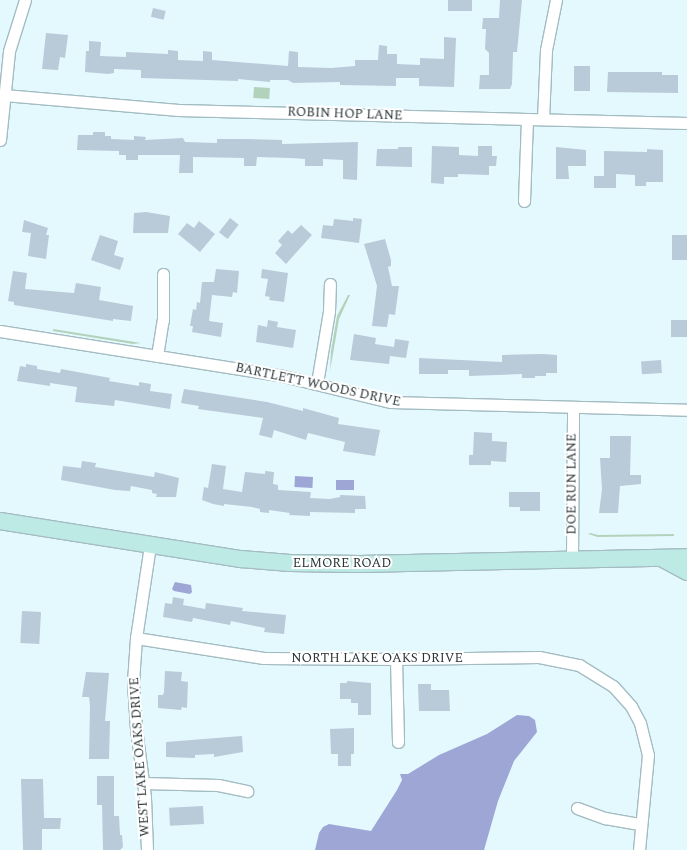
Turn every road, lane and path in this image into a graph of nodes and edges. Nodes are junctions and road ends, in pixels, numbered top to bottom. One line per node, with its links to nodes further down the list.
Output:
1 (25, 0): 3 (street)
2 (556, 0): 5 (street)
3 (4, 95): 4 (street, ROBIN HOP LANE); 7 (street)
4 (527, 119): 5 (street, ROBIN HOP LANE); 8 (street)
5 (542, 119): 6 (street, ROBIN HOP LANE)
6 (687, 123)
7 (0, 140)
8 (524, 201)
9 (163, 274): 12 (street)
10 (330, 284): 13 (street)
11 (0, 331): 12 (street, BARTLETT WOODS DRIVE)
12 (157, 356): 13 (street, BARTLETT WOODS DRIVE)
13 (317, 383): 14 (street, BARTLETT WOODS DRIVE)
14 (573, 407): 15 (street, BARTLETT WOODS DRIVE); 18 (street, DOE RUN LANE)
15 (687, 410)
16 (0, 525): 17 (street, ELMORE ROAD)
17 (150, 545): 18 (street, ELMORE ROAD); 20 (street, WEST LAKE OAKS DRIVE)
18 (572, 560): 19 (street, ELMORE ROAD)
19 (687, 561)
20 (136, 638): 21 (street, NORTH LAKE OAKS DRIVE); 23 (street, WEST LAKE OAKS DRIVE)
21 (396, 659): 22 (street); 26 (street, NORTH LAKE OAKS DRIVE)
22 (398, 742)
23 (143, 783): 24 (street); 27 (street, WEST LAKE OAKS DRIVE)
24 (247, 791)
25 (577, 808): 26 (street)
26 (640, 824): 28 (street, NORTH LAKE OAKS DRIVE)
27 (147, 850)
28 (639, 850)

